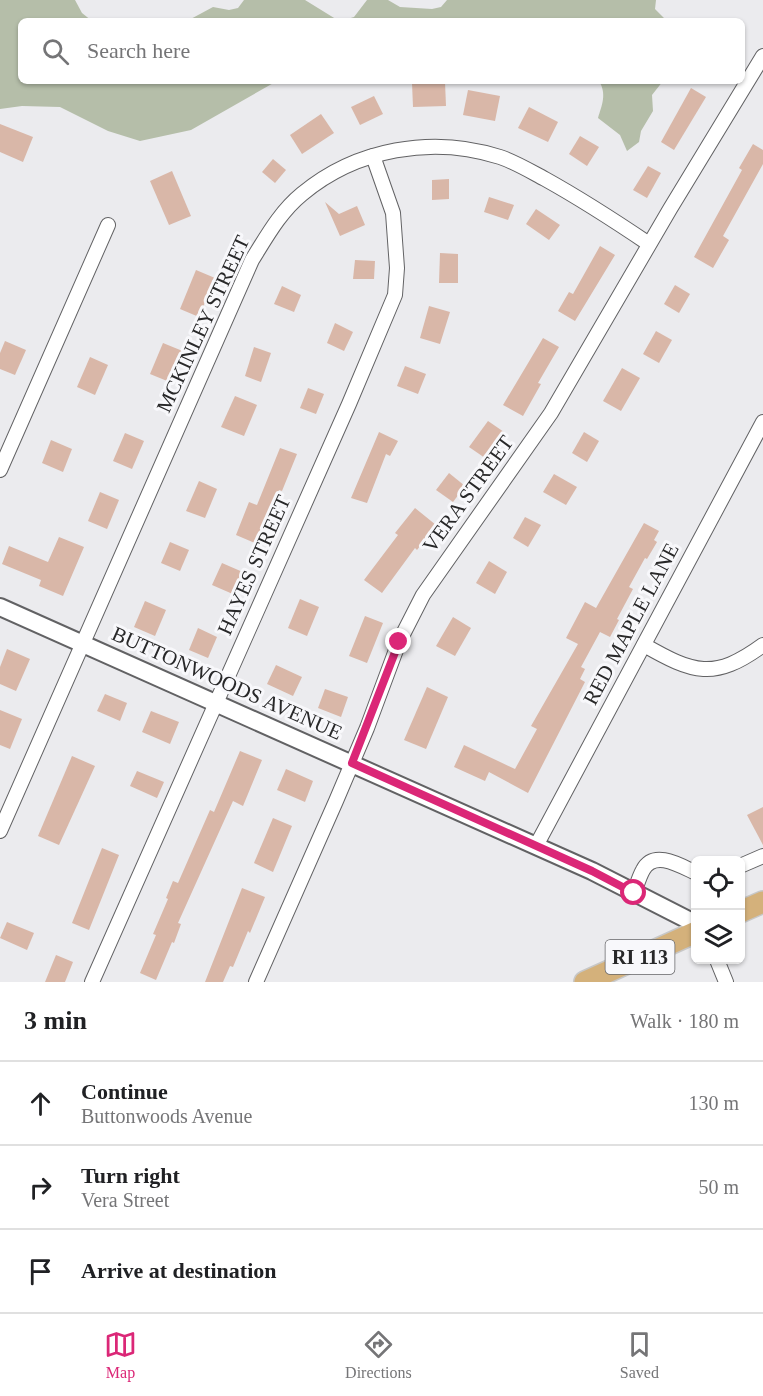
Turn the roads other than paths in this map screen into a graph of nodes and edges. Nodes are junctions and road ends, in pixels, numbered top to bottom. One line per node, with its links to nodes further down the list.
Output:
1 (763, 56): 4 (street, VERA STREET)
2 (373, 156): 4 (street, MCKINLEY STREET); 8 (street, MCKINLEY STREET); 11 (street, HAYES STREET)
3 (108, 225): 6 (street)
4 (649, 244): 12 (street, VERA STREET)
5 (763, 422): 9 (street, RED MAPLE LANE)
6 (0, 470)
7 (0, 607): 8 (street, BUTTONWOODS AVENUE)
8 (83, 643): 11 (street, BUTTONWOODS AVENUE); 13 (street, MCKINLEY STREET)
9 (644, 645): 10 (street); 14 (street, RED MAPLE LANE)
10 (763, 645)
11 (215, 703): 12 (street, BUTTONWOODS AVENUE); 24 (street, HAYES STREET)
12 (352, 763): 14 (street, BUTTONWOODS AVENUE); 25 (street, VERA STREET)
13 (0, 831)
14 (536, 846): 18 (street, BUTTONWOODS AVENUE)
15 (763, 856): 16 (street)
16 (745, 864)
17 (691, 871): 18 (street)
18 (634, 893): 21 (street, BUTTONWOODS AVENUE)
19 (763, 902): 20 (main road)
20 (745, 910)
21 (691, 922)
22 (691, 934): 26 (main road, RI 113)
23 (719, 964): 27 (street)
24 (92, 982)
25 (256, 982)
26 (585, 982)
27 (726, 982)

